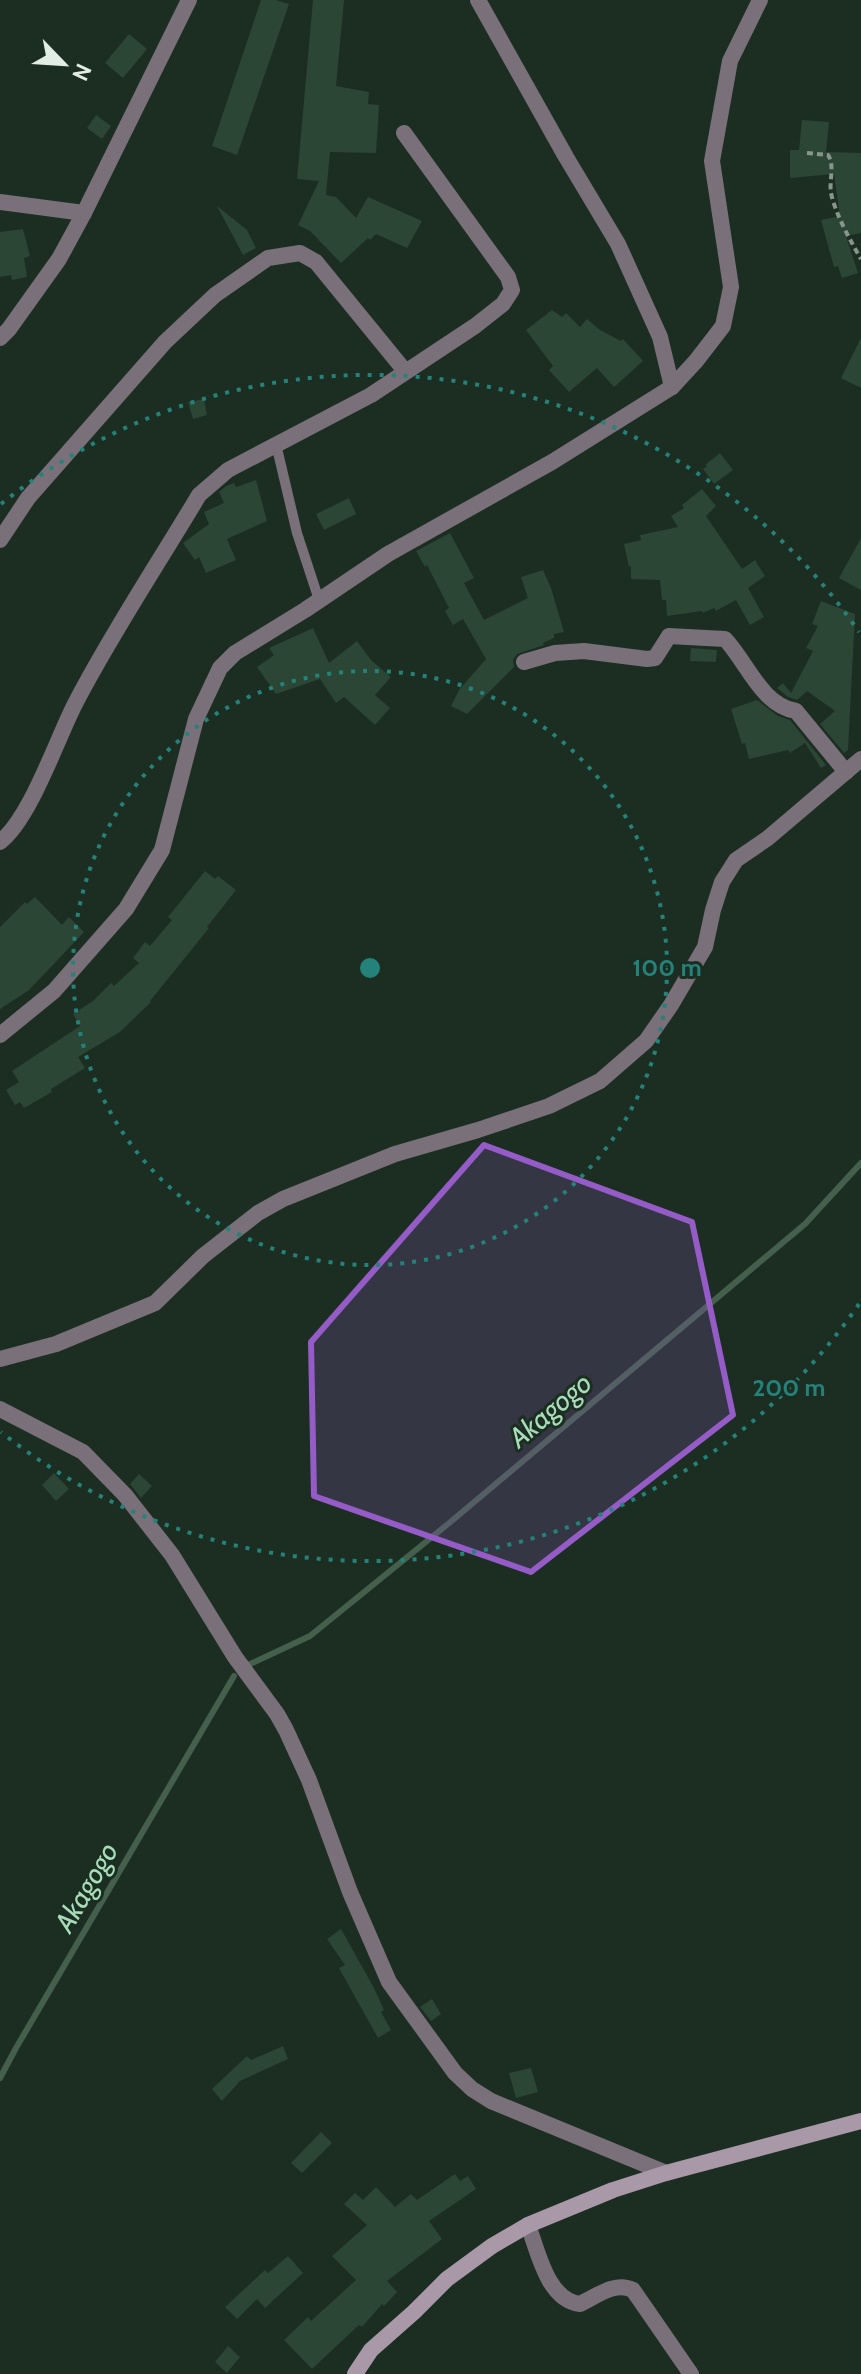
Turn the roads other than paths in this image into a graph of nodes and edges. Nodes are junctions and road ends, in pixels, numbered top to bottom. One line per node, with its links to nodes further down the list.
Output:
1 (189, 0): 6 (street)
2 (478, 0): 9 (street)
3 (760, 0): 9 (street)
4 (404, 133): 8 (street)
5 (0, 202): 6 (street)
6 (84, 213): 7 (street)
7 (0, 338)
8 (405, 371): 10 (street); 11 (street)
9 (672, 387): 12 (street)
10 (276, 444): 12 (lane); 16 (street)
11 (0, 540)
12 (319, 600): 17 (street)
13 (524, 662): 15 (street)
14 (861, 759): 15 (street)
15 (846, 772): 18 (street)
16 (0, 842)
17 (0, 1035)
18 (0, 1359)
19 (0, 1409): 20 (street)
20 (26, 1420): 21 (lane); 23 (street)
21 (0, 1421)
22 (861, 2121): 23 (main road)
23 (666, 2173): 24 (main road)
24 (528, 2225): 25 (main road); 26 (street)
25 (355, 2374)
26 (691, 2374)

